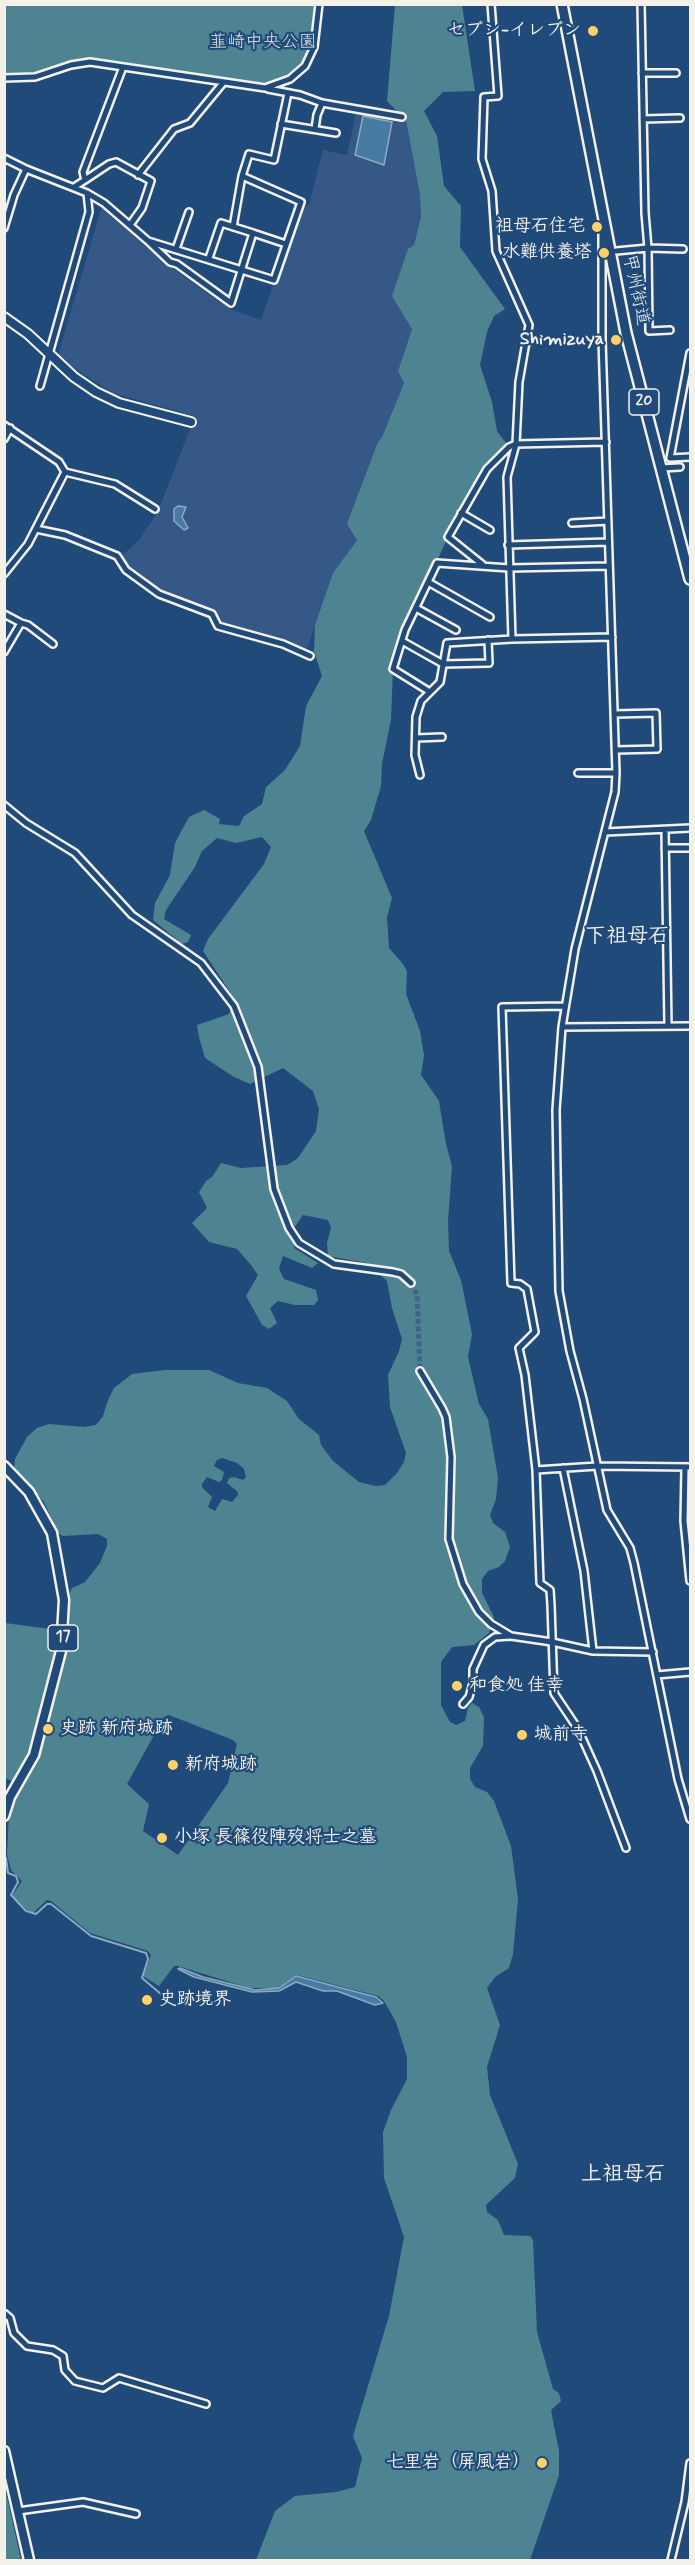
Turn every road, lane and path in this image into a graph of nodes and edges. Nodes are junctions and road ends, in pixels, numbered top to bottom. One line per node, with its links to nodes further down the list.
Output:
1 (320, 4): 10 (street)
2 (491, 4): 49 (street)
3 (562, 4): 27 (highway, 甲州街道 / 20)
4 (641, 4): 6 (street)
5 (123, 67): 8 (street); 9 (street); 23 (street)
6 (642, 73): 7 (street); 15 (street)
7 (676, 73)
8 (4, 78)
9 (223, 83): 10 (street); 21 (street)
10 (265, 88): 11 (street)
11 (288, 93): 12 (street); 16 (street)
12 (322, 103): 13 (street); 17 (street)
13 (402, 117)
14 (680, 118): 15 (street)
15 (643, 119): 34 (street)
16 (281, 124): 17 (street); 22 (street)
17 (315, 129): 18 (street)
18 (336, 133)
19 (4, 158): 20 (street)
20 (26, 169): 24 (street); 30 (street)
21 (138, 175): 23 (street); 28 (street)
22 (242, 176): 29 (street); 33 (street)
23 (86, 180): 24 (street)
24 (74, 187): 25 (street)
25 (87, 193): 28 (street); 43 (street)
26 (189, 212): 35 (street)
27 (605, 224): 48 (street); 52 (highway, 甲州街道 / 20)
28 (130, 225): 32 (street)
29 (233, 227): 31 (street); 38 (street)
30 (4, 228)
31 (254, 233): 33 (street); 39 (street)
32 (148, 241): 35 (street); 39 (street)
33 (286, 244): 39 (street)
34 (648, 248): 36 (street); 37 (street); 41 (street)
35 (176, 249): 38 (street)
36 (683, 249)
37 (616, 251)
38 (209, 258): 39 (street)
39 (242, 269)
40 (4, 317): 43 (street)
41 (670, 330)
42 (690, 353): 50 (street)
43 (48, 355): 44 (street); 45 (street)
44 (40, 386)
45 (191, 422)
46 (7, 427): 47 (street); 53 (street)
47 (4, 439)
48 (606, 442): 49 (street); 56 (street)
49 (516, 444): 55 (street); 61 (street)
50 (690, 457)
51 (680, 467): 52 (street)
52 (661, 468): 66 (highway, 甲州街道 / 20)
53 (65, 472): 54 (street); 58 (street)
54 (155, 509)
55 (461, 513): 59 (street); 62 (street)
56 (608, 521): 57 (street); 60 (street)
57 (572, 524)
58 (36, 529): 65 (street); 79 (street)
59 (490, 530)
60 (608, 543): 61 (street); 63 (street)
61 (508, 545): 64 (street)
62 (484, 566): 64 (street); 67 (street)
63 (609, 566): 64 (street); 73 (street)
64 (509, 568): 74 (street)
65 (4, 574)
66 (690, 579)
67 (428, 582): 68 (street); 70 (street)
68 (416, 608): 72 (street); 76 (street)
69 (4, 614): 71 (street)
70 (490, 618)
71 (21, 623): 77 (street); 78 (street)
72 (456, 630)
73 (612, 637): 74 (street); 82 (street)
74 (512, 639): 75 (street)
75 (488, 640): 80 (street); 80 (street)
76 (402, 641): 80 (street); 81 (street)
77 (53, 644)
78 (4, 652)
79 (310, 656)
80 (443, 664): 81 (street)
81 (430, 692): 84 (street)
82 (615, 714): 85 (street); 85 (street)
83 (441, 737): 84 (street)
84 (416, 738): 88 (street)
85 (616, 750): 87 (street)
86 (579, 773): 87 (street)
87 (616, 773): 92 (street)
88 (420, 775)
89 (4, 805): 99 (street)
90 (690, 828): 91 (street)
91 (665, 830): 92 (street); 93 (street)
92 (605, 832): 95 (street)
93 (665, 848): 94 (street); 96 (street)
94 (690, 848)
95 (565, 1006): 98 (street); 105 (street)
96 (668, 1026): 97 (street); 98 (street)
97 (690, 1026)
98 (562, 1027): 102 (street)
99 (411, 1283)
100 (420, 1371): 107 (street)
101 (4, 1466): 114 (main road, 17)
102 (597, 1466): 103 (street); 104 (street); 110 (street)
103 (688, 1467): 106 (street)
104 (563, 1468): 105 (street); 109 (street)
105 (536, 1470): 108 (street)
106 (690, 1581)
107 (512, 1636): 108 (street); 113 (street)
108 (552, 1641): 109 (street); 116 (street)
109 (593, 1651): 110 (street)
110 (653, 1652): 112 (street)
111 (690, 1672): 112 (street)
112 (657, 1675): 115 (street)
113 (463, 1704)
114 (4, 1816)
115 (690, 1819)
116 (626, 1848)
117 (4, 2313): 118 (street)
118 (206, 2404)
119 (4, 2451): 121 (main road)
120 (690, 2463): 124 (street)
121 (18, 2511): 122 (street); 123 (main road)
122 (136, 2514)
123 (29, 2560)
124 (670, 2560)

